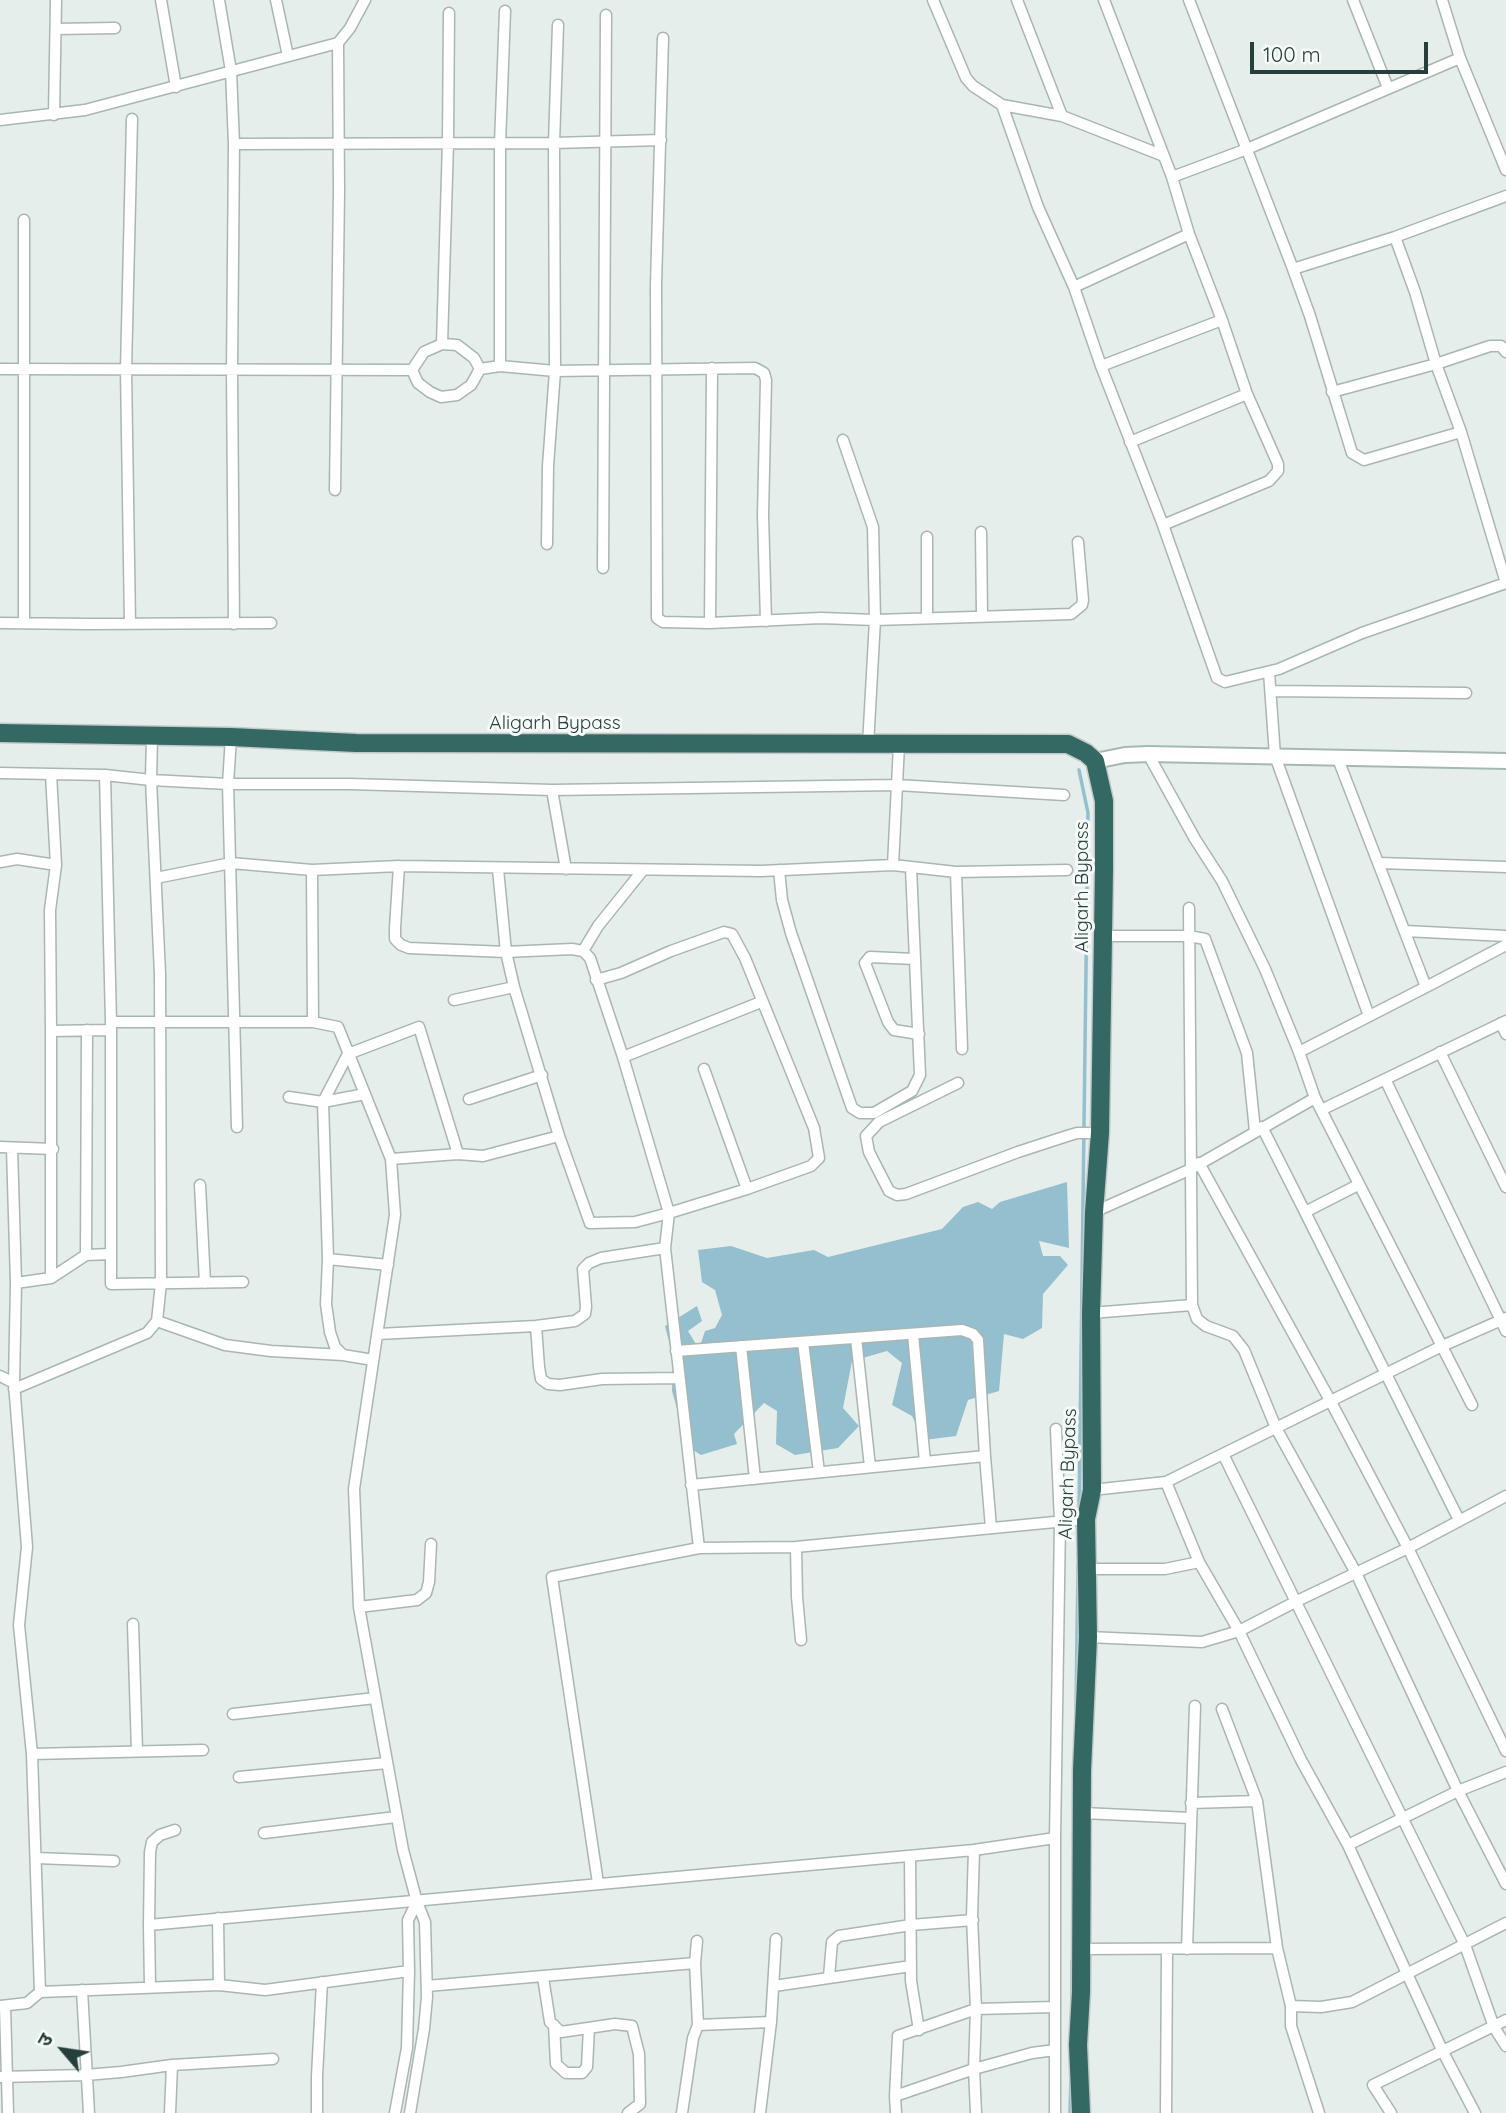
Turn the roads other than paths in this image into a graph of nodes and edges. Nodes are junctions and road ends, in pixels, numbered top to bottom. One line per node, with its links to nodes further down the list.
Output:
1 (56, 0): 17 (street)
2 (161, 0): 23 (street)
3 (219, 0): 22 (street)
4 (275, 0): 20 (street)
5 (365, 0): 19 (street)
6 (933, 0): 25 (street)
7 (1017, 0): 27 (street)
8 (1104, 0): 38 (street)
9 (1189, 0): 37 (street)
10 (1353, 0): 24 (street)
11 (1442, 0): 21 (street)
12 (505, 11): 35 (street)
13 (449, 13): 31 (street)
14 (606, 15): 33 (street)
15 (558, 25): 32 (street)
16 (115, 28): 17 (street)
17 (56, 29): 26 (street)
18 (663, 38): 30 (street)
19 (338, 43): 20 (street); 36 (street)
20 (288, 56): 22 (street)
21 (1460, 58): 24 (street); 39 (street)
22 (231, 71): 23 (street); 34 (street)
23 (176, 87): 26 (street)
24 (1388, 88): 37 (street)
25 (1002, 105): 27 (street); 46 (street)
26 (54, 115): 29 (street)
27 (1062, 116): 38 (street)
28 (132, 119): 60 (street)
29 (0, 120)
30 (661, 140): 33 (street); 59 (street)
31 (448, 142): 35 (street); 36 (street); 48 (street)
32 (554, 143): 33 (street); 35 (street); 63 (street)
33 (605, 143): 58 (street)
34 (234, 144): 36 (street); 62 (street)
35 (500, 144): 51 (street)
36 (338, 145): 56 (street)
37 (1247, 149): 40 (street); 45 (street)
38 (1164, 156): 40 (street)
39 (1506, 170)
40 (1172, 177): 43 (street)
41 (1506, 196): 44 (street)
42 (24, 220): 53 (street)
43 (1189, 234): 46 (street); 47 (street)
44 (1395, 237): 45 (street); 50 (street)
45 (1293, 268): 64 (street)
46 (1074, 287): 52 (street)
47 (1222, 320): 52 (street); 65 (street)
48 (442, 344): 57 (street); 61 (street)
49 (1506, 352): 50 (street)
50 (1436, 365): 64 (street); 66 (street)
51 (500, 366): 57 (street); 63 (street)
52 (1101, 366): 68 (street)
53 (22, 368): 55 (street); 60 (street); 82 (street)
54 (712, 368): 59 (street); 80 (street); 84 (street)
55 (0, 369)
56 (335, 369): 61 (street); 62 (street); 69 (street)
57 (480, 369): 61 (street)
58 (604, 369): 59 (street); 63 (street); 75 (street)
59 (657, 369): 84 (street)
60 (126, 370): 62 (street); 85 (street)
61 (412, 370)
62 (232, 371): 86 (street)
63 (555, 371): 74 (street)
64 (1332, 392): 66 (street)
65 (1247, 394): 68 (street); 70 (street)
66 (1461, 432): 76 (street)
67 (843, 440): 79 (street)
68 (1130, 442): 70 (street)
69 (335, 490)
70 (1163, 525): 87 (street)
71 (981, 532): 77 (street)
72 (927, 537): 78 (street)
73 (1078, 542): 77 (street)
74 (547, 544)
75 (603, 568)
76 (1506, 583): 87 (street)
77 (982, 616): 78 (street)
78 (927, 617): 79 (street)
79 (875, 620): 80 (street); 93 (street)
80 (766, 621): 84 (street)
81 (0, 622): 82 (street)
82 (24, 622): 85 (street)
83 (271, 623): 86 (street)
84 (710, 623)
85 (130, 624): 86 (street)
86 (234, 624)
87 (1269, 672): 88 (street)
88 (1271, 691): 89 (street); 96 (street)
89 (1466, 693)
90 (0, 733): 91 (highway, Aligarh Bypass)
91 (152, 743): 92 (highway, Aligarh Bypass); 103 (street)
92 (230, 744): 93 (highway, Aligarh Bypass); 104 (street)
93 (868, 746): 94 (highway, Aligarh Bypass)
94 (899, 751): 98 (highway, Aligarh Bypass); 105 (street)
95 (1148, 754): 96 (street); 98 (street); 149 (street)
96 (1275, 756): 97 (street); 138 (street)
97 (1338, 760): 99 (street); 110 (street)
98 (1096, 761): 126 (highway, Aligarh Bypass)
99 (1506, 761)
100 (0, 774): 101 (street)
101 (51, 774): 102 (street); 111 (street)
102 (105, 775): 103 (street); 143 (street)
103 (151, 776): 104 (street); 123 (street)
104 (229, 780): 106 (street); 109 (street)
105 (897, 785): 106 (street); 107 (street); 112 (street)
106 (552, 790): 117 (street)
107 (1064, 794)
108 (0, 862): 111 (street)
109 (231, 863): 118 (street); 123 (street); 140 (street)
110 (1379, 863): 114 (street); 125 (street)
111 (56, 865): 145 (street)
112 (893, 865): 115 (street); 120 (street)
113 (399, 866): 116 (street); 118 (street); 131 (street)
114 (1506, 867)
115 (911, 868): 122 (street); 132 (street)
116 (498, 869): 117 (street); 131 (street)
117 (566, 869): 119 (street)
118 (312, 870): 141 (street)
119 (643, 870): 120 (street); 130 (street)
120 (779, 870): 146 (street)
121 (1067, 870): 122 (street)
122 (956, 872): 148 (street)
123 (156, 878): 139 (street)
124 (1189, 908): 127 (street)
125 (1405, 931): 128 (street); 135 (street)
126 (1103, 936): 127 (street); 165 (highway, Aligarh Bypass)
127 (1189, 936): 164 (street); 173 (street)
128 (1506, 936)
129 (1506, 945): 135 (street)
130 (583, 951): 131 (street); 133 (street)
131 (506, 953): 134 (street)
132 (915, 959): 146 (street); 146 (street)
133 (596, 980): 137 (street); 152 (street)
134 (514, 987): 136 (street); 154 (street)
135 (1426, 987): 138 (street)
136 (454, 1000)
137 (761, 1002): 152 (street); 177 (street)
138 (1369, 1016): 149 (street)
139 (159, 1022): 140 (street); 143 (street); 189 (street)
140 (234, 1022): 141 (street); 163 (street)
141 (313, 1022): 151 (street)
142 (1504, 1022): 147 (street); 150 (street)
143 (111, 1026): 144 (street); 183 (street)
144 (87, 1030): 145 (street); 182 (street)
145 (51, 1031): 169 (street)
146 (919, 1034)
147 (1506, 1034)
148 (962, 1049)
149 (1299, 1052): 159 (street)
150 (1440, 1052): 155 (street); 176 (street)
151 (348, 1054): 157 (street); 161 (street); 170 (street)
152 (623, 1057): 180 (street)
153 (704, 1069): 177 (street)
154 (542, 1075): 160 (street); 166 (street)
155 (1385, 1079): 162 (street); 193 (street)
156 (958, 1083): 165 (street)
157 (365, 1094): 161 (street); 171 (street)
158 (289, 1097): 161 (street)
159 (1315, 1098): 162 (street); 164 (street)
160 (469, 1100)
161 (323, 1102): 184 (street)
162 (1321, 1110): 175 (street)
163 (237, 1127)
164 (1259, 1129): 172 (street); 179 (street)
165 (1096, 1133): 178 (highway, Aligarh Bypass)
166 (559, 1136): 170 (street); 180 (street)
167 (0, 1147): 168 (street)
168 (12, 1148): 169 (street); 188 (street)
169 (52, 1149): 186 (street)
170 (458, 1154): 171 (street)
171 (391, 1159): 185 (street)
172 (1199, 1163): 173 (street); 210 (street)
173 (1189, 1170): 178 (street); 191 (street)
174 (200, 1185): 190 (street)
175 (1358, 1185): 179 (street); 202 (street)
176 (1506, 1187)
177 (747, 1189): 180 (street)
178 (1094, 1212): 192 (highway, Aligarh Bypass)
179 (1305, 1212): 206 (street)
180 (669, 1213): 181 (street)
181 (665, 1248): 195 (street); 203 (street)
182 (86, 1255): 183 (street); 186 (street)
183 (111, 1255): 189 (street)
184 (328, 1259): 185 (street); 204 (street)
185 (388, 1265): 197 (street)
186 (51, 1278): 188 (street)
187 (243, 1282): 190 (street)
188 (16, 1283): 209 (street)
189 (161, 1283): 190 (street); 194 (street)
190 (205, 1283)
191 (1192, 1305): 192 (street); 212 (street)
192 (1091, 1313): 222 (highway, Aligarh Bypass)
193 (1503, 1319): 196 (street); 202 (street)
194 (157, 1321): 204 (street); 209 (street)
195 (536, 1326): 197 (street); 208 (street)
196 (1506, 1331)
197 (378, 1334): 205 (street)
198 (913, 1334): 199 (street); 215 (street); 216 (street)
199 (856, 1338): 200 (street); 217 (street)
200 (803, 1342): 201 (street); 218 (street)
201 (741, 1346): 203 (street); 219 (street)
202 (1440, 1347): 206 (street); 211 (street)
203 (676, 1351): 208 (street)
204 (343, 1355): 205 (street)
205 (373, 1360): 236 (street)
206 (1386, 1375): 210 (street); 225 (street)
207 (0, 1376): 209 (street)
208 (679, 1378): 221 (street)
209 (14, 1386): 248 (street)
210 (1331, 1402): 212 (street); 231 (street)
211 (1472, 1405)
212 (1276, 1428): 214 (street); 234 (street)
213 (1056, 1429): 226 (street)
214 (1223, 1454): 220 (street); 235 (street)
215 (985, 1456): 216 (street); 227 (street)
216 (925, 1462): 217 (street)
217 (870, 1467): 218 (street)
218 (819, 1472): 219 (street)
219 (755, 1479): 221 (street)
220 (1166, 1482): 222 (street); 232 (street)
221 (691, 1485): 230 (street)
222 (1092, 1490): 224 (highway, Aligarh Bypass)
223 (1506, 1496): 225 (street)
224 (1084, 1519): 226 (street); 233 (highway, Aligarh Bypass)
225 (1459, 1520): 231 (street)
226 (1064, 1521): 227 (street); 261 (street)
227 (991, 1528): 229 (street)
228 (431, 1544): 236 (street)
229 (796, 1547): 230 (street); 240 (street)
230 (699, 1548): 267 (street)
231 (1408, 1548): 234 (street); 246 (street)
232 (1199, 1562): 233 (street); 238 (street)
233 (1085, 1569): 239 (highway, Aligarh Bypass)
234 (1356, 1573): 235 (street); 252 (street)
235 (1297, 1601): 238 (street); 258 (street)
236 (359, 1607): 241 (street)
237 (132, 1624): 247 (street)
238 (1239, 1631): 239 (street); 262 (street)
239 (1088, 1637): 255 (highway, Aligarh Bypass)
240 (801, 1640)
241 (375, 1698): 244 (street); 249 (street)
242 (1195, 1706): 254 (street)
243 (1222, 1709): 253 (street)
244 (233, 1714)
245 (202, 1750): 247 (street)
246 (1506, 1751)
247 (137, 1752): 248 (street)
248 (32, 1754): 265 (street)
249 (387, 1763): 251 (street); 256 (street)
250 (1506, 1772): 252 (street)
251 (239, 1777)
252 (1458, 1791): 258 (street); 268 (street)
253 (1257, 1801): 254 (street); 279 (street)
254 (1191, 1803): 257 (street)
255 (1083, 1813): 257 (street); 278 (highway, Aligarh Bypass)
256 (396, 1817): 260 (street); 269 (street)
257 (1191, 1818): 280 (street)
258 (1404, 1819): 262 (street); 277 (street)
259 (175, 1830): 273 (street)
260 (264, 1833)
261 (1055, 1838): 263 (street); 297 (street)
262 (1348, 1845): 285 (street)
263 (974, 1850): 264 (street); 271 (street)
264 (910, 1856): 267 (street); 274 (street)
265 (36, 1858): 266 (street); 294 (street)
266 (114, 1861)
267 (598, 1883): 269 (street)
268 (1506, 1884)
269 (417, 1902): 270 (street); 284 (street); 290 (street)
270 (218, 1918): 273 (street); 289 (street)
271 (972, 1920): 274 (street); 298 (street)
272 (1506, 1923): 277 (street)
273 (149, 1925): 292 (street)
274 (911, 1925): 283 (street); 287 (street)
275 (776, 1939): 291 (street)
276 (697, 1941): 282 (street)
277 (1465, 1945): 285 (street); 303 (street)
278 (1080, 1948): 281 (street); 327 (highway, Aligarh Bypass)
279 (1277, 1948): 280 (street); 296 (street)
280 (1187, 1949): 281 (street)
281 (1167, 1950): 328 (street)
282 (695, 1963): 286 (street); 302 (street)
283 (911, 1966): 287 (street); 305 (street)
284 (410, 1971): 288 (street); 319 (street)
285 (1408, 1974): 296 (street); 308 (street)
286 (543, 1977): 290 (street); 301 (street)
287 (830, 1977): 291 (street)
288 (322, 1982): 289 (street); 318 (street)
289 (219, 1985): 292 (street)
290 (427, 1986): 320 (street)
291 (774, 1986): 300 (street)
292 (150, 1987): 293 (street)
293 (82, 1990): 294 (street); 312 (street)
294 (40, 1992): 295 (street)
295 (3, 2006): 313 (street)
296 (1291, 2006): 329 (street)
297 (1055, 2007): 298 (street); 307 (street)
298 (976, 2009): 305 (street); 311 (street)
299 (1506, 2020): 303 (street)
300 (771, 2022): 302 (street); 323 (street)
301 (554, 2025): 304 (street); 304 (street)
302 (698, 2025): 322 (street)
303 (1494, 2027): 306 (street); 308 (street)
304 (589, 2028): 321 (street)
305 (919, 2030): 314 (street)
306 (1506, 2046)
307 (1055, 2050): 311 (street); 326 (street)
308 (1443, 2052): 330 (street); 331 (street)
309 (273, 2059): 310 (street)
310 (172, 2065): 312 (street); 317 (street)
311 (974, 2069): 314 (street); 325 (street)
312 (86, 2075): 313 (street); 316 (street)
313 (3, 2077): 315 (street)
314 (895, 2096): 324 (street)
315 (8, 2113)
316 (89, 2113)
317 (170, 2113)
318 (317, 2113)
319 (395, 2113)
320 (410, 2113)
321 (628, 2113)
322 (682, 2113)
323 (760, 2113)
324 (896, 2113)
325 (976, 2113)
326 (1055, 2113)
327 (1081, 2113)
328 (1166, 2113)
329 (1319, 2113)
330 (1391, 2113)
331 (1475, 2113)

